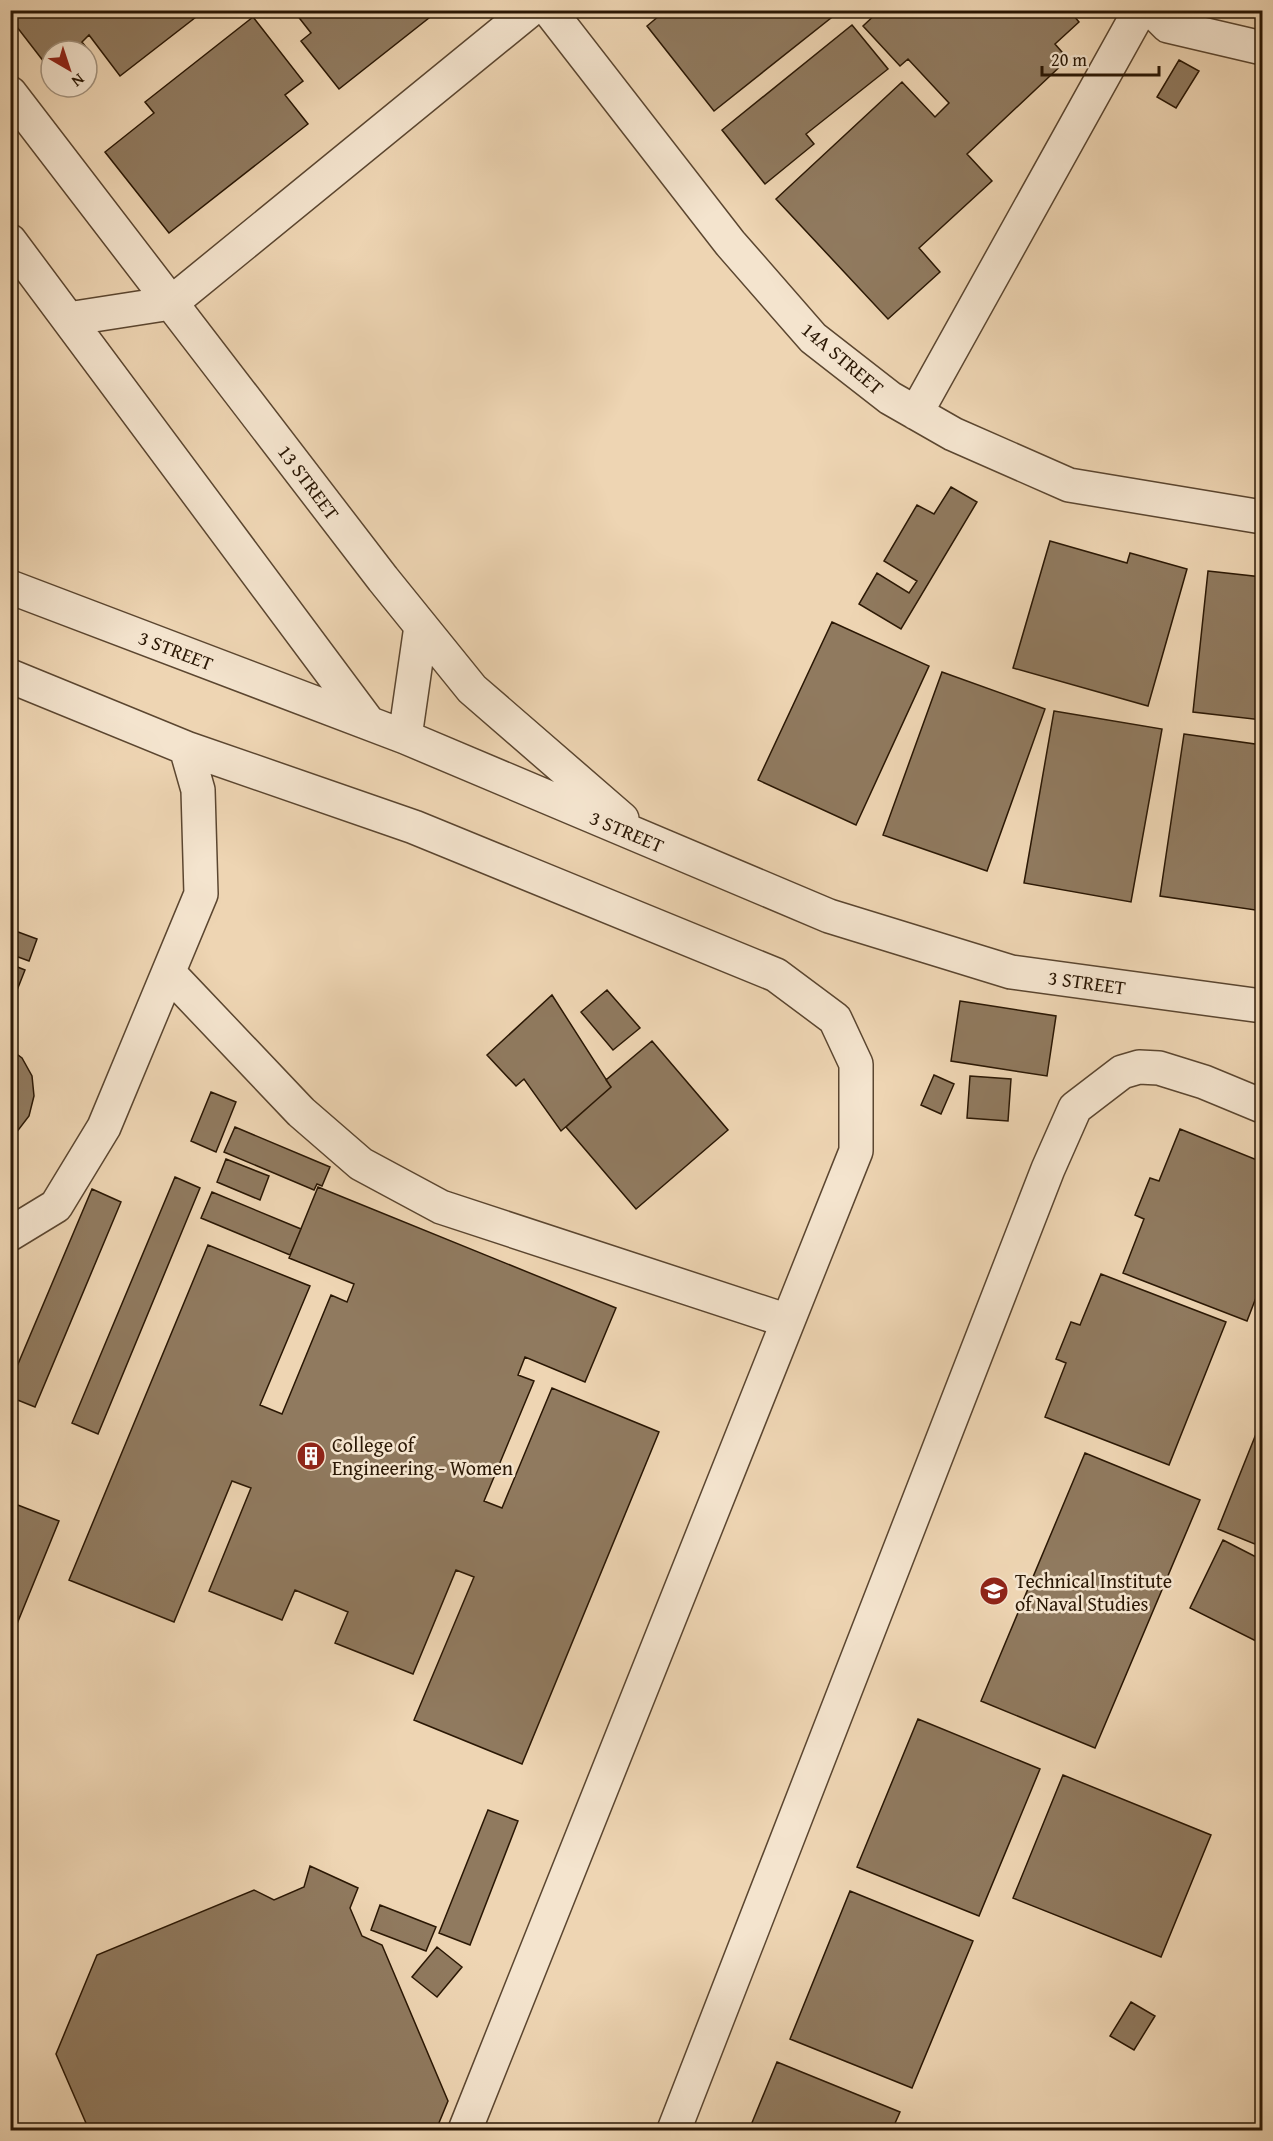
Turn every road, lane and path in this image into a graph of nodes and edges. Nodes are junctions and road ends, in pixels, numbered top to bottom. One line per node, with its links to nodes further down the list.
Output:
1 (530, 10): 8 (street)
2 (549, 10): 10 (street, 14A STREET)
3 (1140, 10): 10 (street)
4 (1152, 10): 5 (street)
5 (1263, 48)
6 (10, 93): 8 (street, 13 STREET)
7 (10, 242): 9 (street)
8 (171, 303): 9 (street); 13 (street, 13 STREET)
9 (68, 319): 15 (street)
10 (916, 413): 11 (street, 14A STREET)
11 (1263, 517)
12 (10, 587): 15 (street, 3 STREET)
13 (421, 626): 16 (street); 18 (street, 13 STREET)
14 (10, 676): 17 (street)
15 (368, 723): 16 (street, 3 STREET)
16 (405, 737): 18 (street, 3 STREET)
17 (186, 748): 19 (street); 23 (street)
18 (644, 838): 20 (street, 3 STREET)
19 (168, 973): 22 (street); 23 (street)
20 (1263, 1006)
21 (1263, 1106): 25 (street)
22 (10, 1234)
23 (788, 1321): 24 (street)
24 (465, 2130)
25 (674, 2130)

